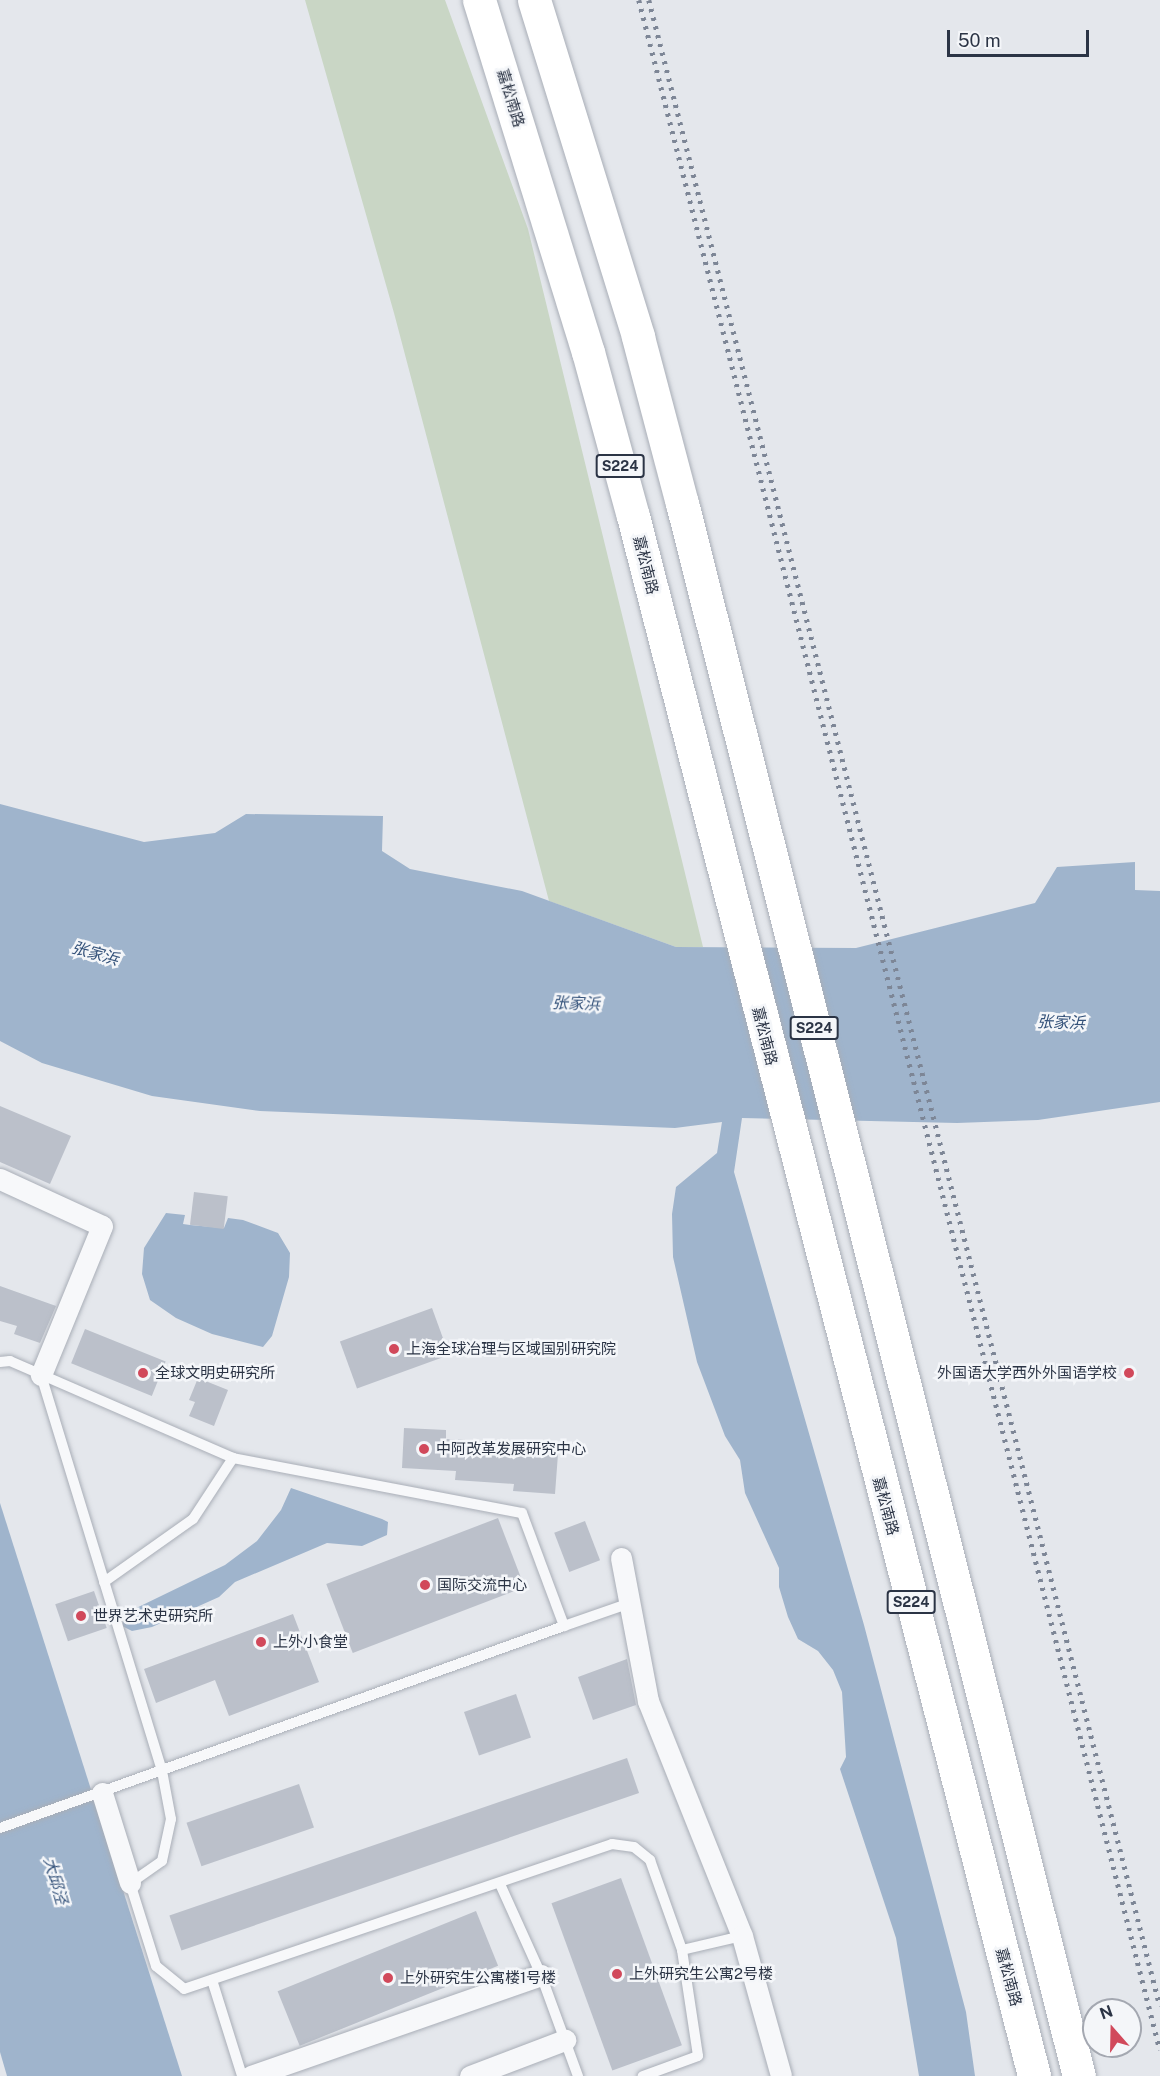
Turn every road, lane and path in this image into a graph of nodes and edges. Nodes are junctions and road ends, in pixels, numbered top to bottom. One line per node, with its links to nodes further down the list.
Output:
1 (479, 0): 27 (main road, 嘉松南路 / S224)
2 (534, 0): 28 (main road, S224)
3 (0, 1179): 5 (street)
4 (0, 1362): 5 (lane)
5 (40, 1375): 6 (lane); 8 (lane)
6 (233, 1458): 8 (lane); 10 (lane)
7 (621, 1558): 9 (street)
8 (104, 1582): 11 (lane)
9 (630, 1603): 10 (lane); 16 (street)
10 (564, 1626): 11 (lane)
11 (162, 1771): 12 (lane); 14 (lane)
12 (102, 1793): 13 (lane); 14 (street)
13 (0, 1828)
14 (130, 1883): 19 (lane)
15 (500, 1884): 17 (lane); 18 (lane); 19 (lane)
16 (742, 1936): 17 (lane); 26 (street)
17 (682, 1950): 25 (lane)
18 (541, 1975): 20 (lane); 22 (street)
19 (212, 1980): 21 (lane)
20 (565, 2040): 23 (street); 24 (lane)
21 (242, 2076)
22 (251, 2076)
23 (470, 2076)
24 (578, 2076)
25 (643, 2076)
26 (781, 2076)
27 (1035, 2076)
28 (1079, 2076)

